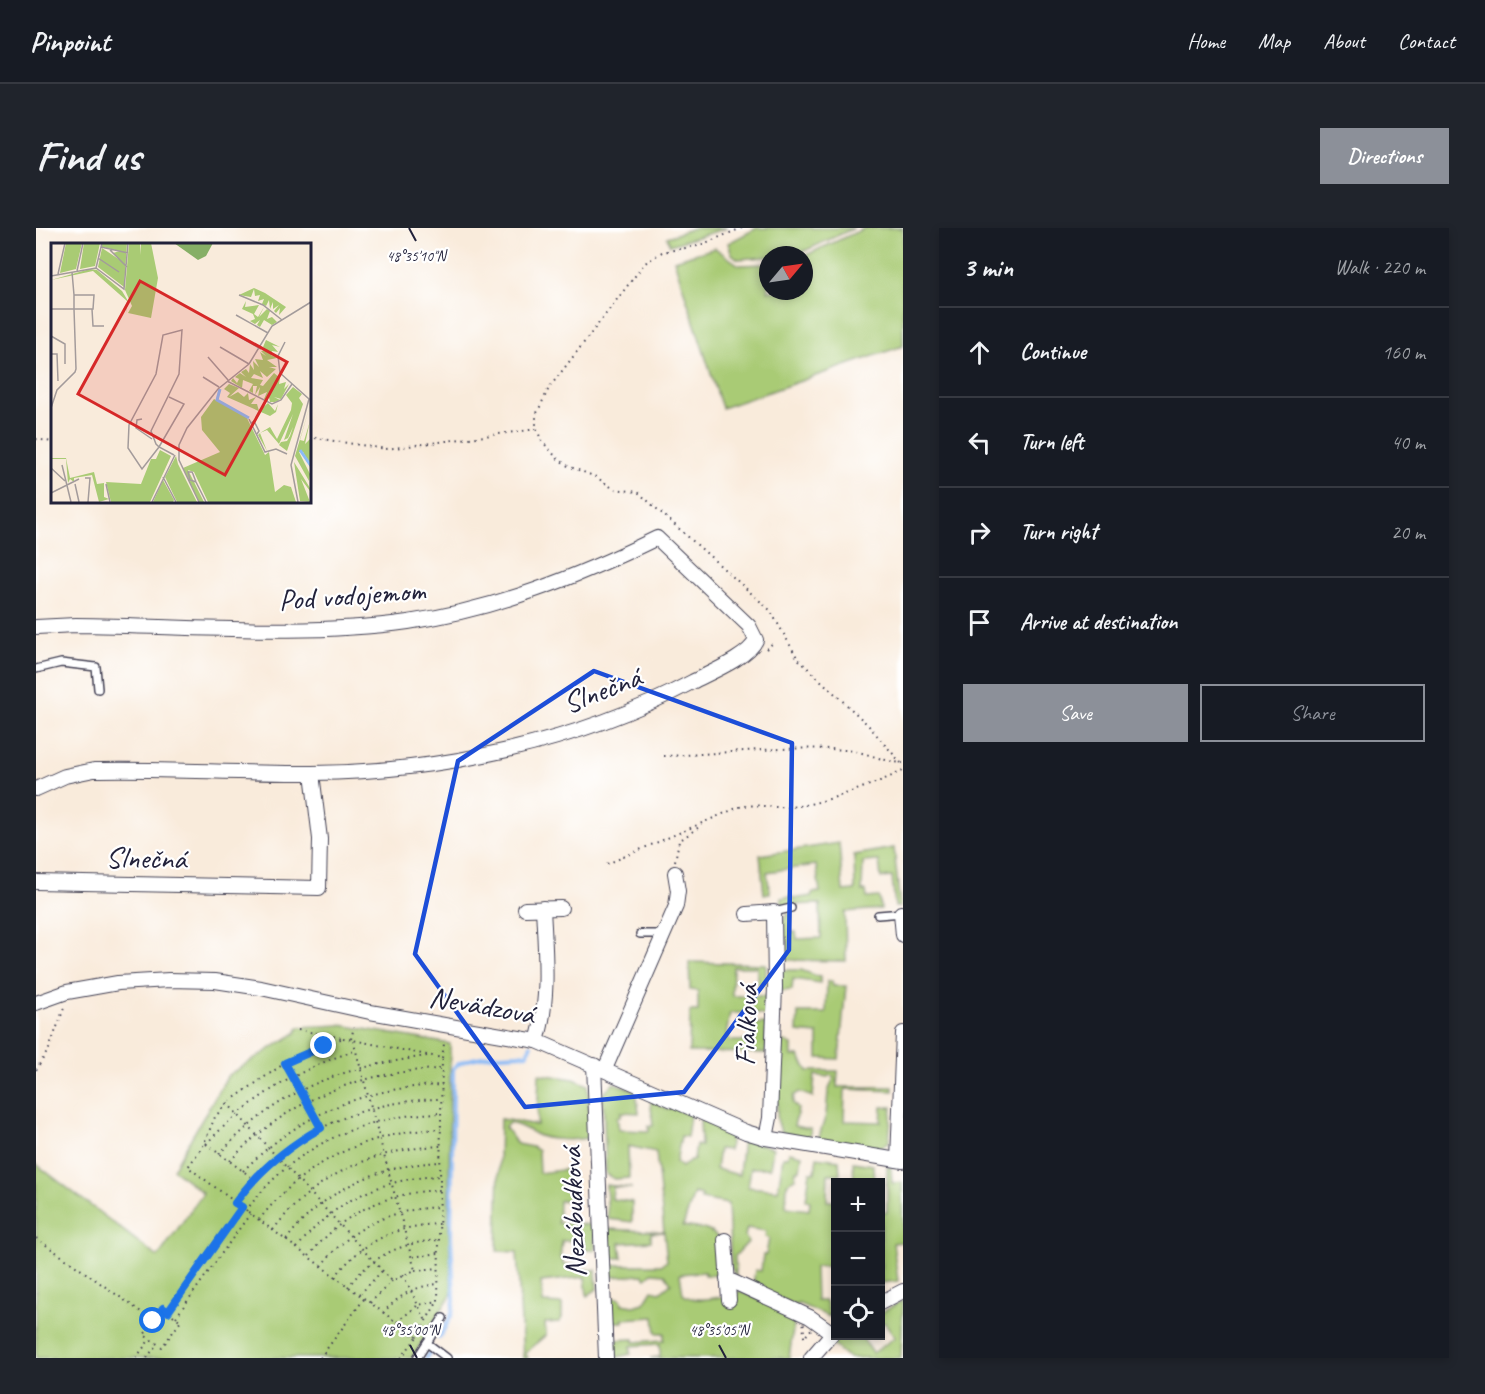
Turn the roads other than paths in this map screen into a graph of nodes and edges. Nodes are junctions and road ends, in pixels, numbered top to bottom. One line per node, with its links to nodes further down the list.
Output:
1 (657, 538): 2 (street, Pod vodojemom); 5 (street, Slnečná)
2 (36, 627)
3 (36, 669): 4 (lane)
4 (98, 689)
5 (312, 773): 6 (street, Slnečná); 8 (street, Slnečná)
6 (36, 789)
7 (675, 873): 18 (street, Nezábudková)
8 (36, 882)
9 (543, 908): 10 (street); 12 (street); 22 (street)
10 (561, 908)
11 (791, 908): 13 (lane)
12 (525, 909)
13 (774, 912): 15 (street); 24 (street, Fialková)
14 (902, 913): 16 (lane); 19 (street)
15 (747, 914)
16 (878, 915)
17 (640, 934): 18 (lane)
18 (664, 934): 23 (street, Nezábudková)
19 (903, 935)
20 (36, 1003): 22 (street, Nevädzová)
21 (903, 1033): 25 (street)
22 (537, 1041): 23 (street, Nevädzová)
23 (600, 1067): 24 (street, Nevädzová); 37 (street, Nezábudková)
24 (766, 1138): 25 (street, Nevädzová)
25 (901, 1161)
26 (724, 1240): 27 (street)
27 (727, 1279): 29 (street); 32 (street)
28 (903, 1291): 30 (street)
29 (729, 1300)
30 (885, 1300)
31 (443, 1318): 34 (lane)
32 (831, 1329)
33 (831, 1333): 38 (street)
34 (427, 1343): 35 (lane); 36 (lane)
35 (417, 1358)
36 (447, 1358)
37 (606, 1358)
38 (812, 1358)

